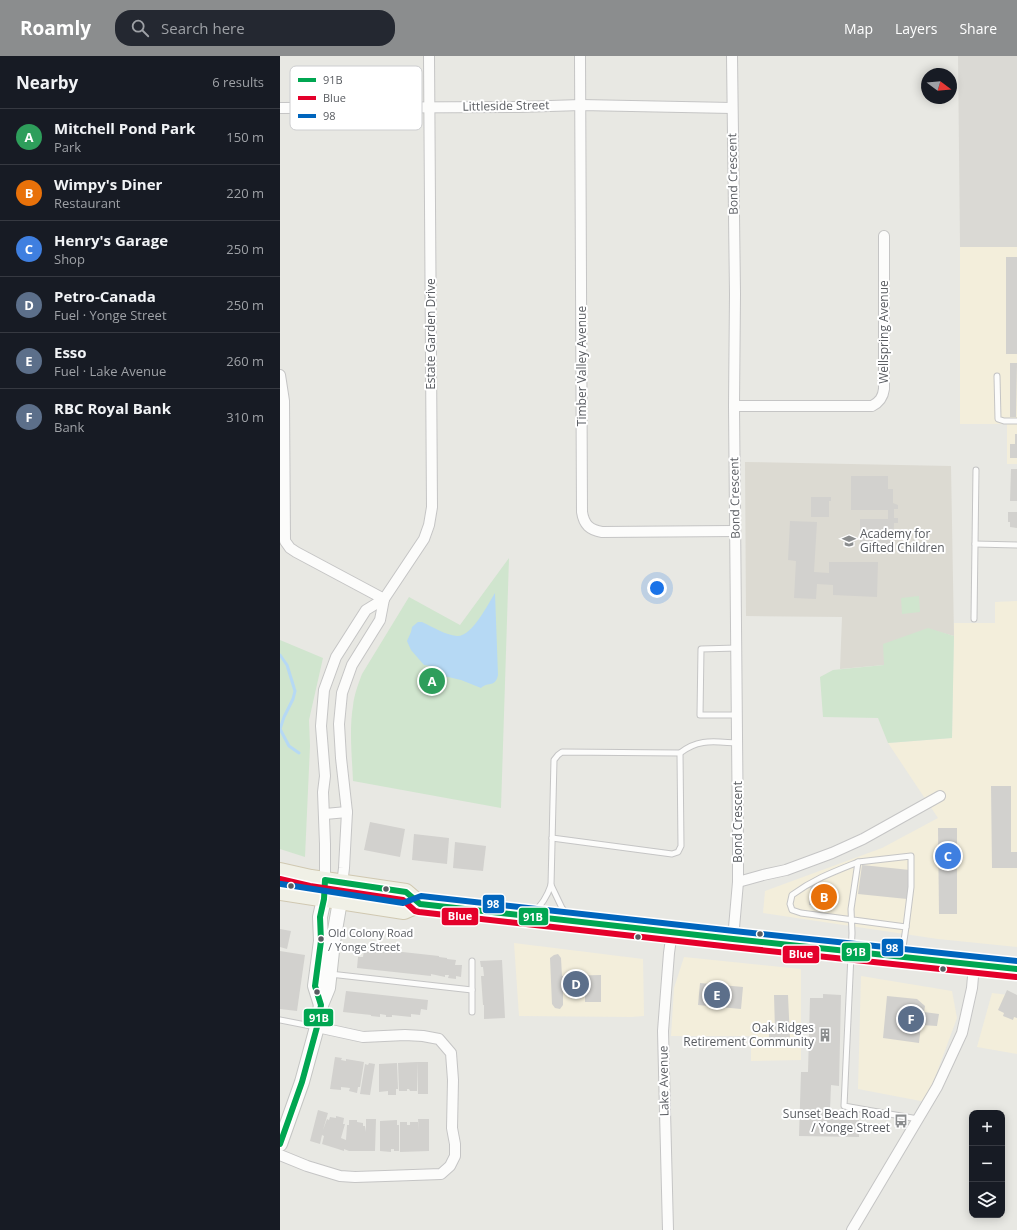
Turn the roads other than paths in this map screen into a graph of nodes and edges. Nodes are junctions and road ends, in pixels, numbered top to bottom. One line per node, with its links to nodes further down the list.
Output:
1 (430, 56): 6 (street, Estate Garden Drive)
2 (580, 56): 4 (street, Timber Valley Avenue)
3 (732, 56): 9 (street, Bond Crescent)
4 (581, 105): 6 (street, Littleside Street); 9 (street, Littleside Street); 16 (street, Timber Valley Avenue)
5 (422, 107): 6 (street, Littleside Street)
6 (430, 107): 19 (street, Estate Garden Drive)
7 (280, 108): 8 (street, Littleside Street)
8 (290, 108)
9 (732, 108): 13 (street, Bond Crescent)
10 (884, 236): 13 (street, Wellspring Avenue)
11 (280, 375): 19 (street)
12 (997, 376): 14 (lane)
13 (734, 406): 16 (street, Bond Crescent)
14 (1017, 421)
15 (976, 470): 17 (lane)
16 (735, 531): 21 (street, Bond Crescent)
17 (975, 544): 18 (lane); 20 (lane)
18 (1017, 545)
19 (384, 599): 26 (street, Estate Garden Drive); 27 (street, Estate Garden Drive)
20 (974, 619)
21 (737, 648): 22 (street, Bond Crescent); 22 (lane)
22 (737, 715): 23 (street, Bond Crescent)
23 (737, 743): 24 (lane); 32 (street, Bond Crescent)
24 (680, 753): 28 (lane); 28 (lane)
25 (940, 796): 32 (street)
26 (347, 812): 27 (street); 33 (street, Estate Garden Drive)
27 (325, 814): 31 (street, Estate Garden Drive)
28 (552, 838): 34 (lane)
29 (858, 862): 40 (lane); 40 (lane); 42 (lane)
30 (280, 871): 31 (main road)
31 (325, 880): 33 (main road); 36 (street)
32 (738, 882): 44 (street, Bond Crescent)
33 (342, 883): 37 (street, Estate Garden Drive); 38 (main road)
34 (551, 885): 39 (lane); 41 (lane)
35 (280, 892): 36 (main road)
36 (324, 899): 37 (main road); 52 (street)
37 (340, 901): 38 (main road); 50 (street)
38 (420, 904): 39 (main road)
39 (530, 916): 41 (main road)
40 (852, 920): 42 (lane); 45 (lane)
41 (572, 921): 43 (main road)
42 (906, 927): 46 (lane)
43 (672, 932): 44 (main road); 59 (street, Lake Avenue)
44 (734, 939): 45 (main road)
45 (851, 952): 46 (main road); 56 (lane)
46 (902, 957): 48 (main road)
47 (472, 962): 51 (lane)
48 (974, 965): 49 (main road); 56 (street)
49 (1017, 969)
50 (330, 974): 51 (lane); 52 (street)
51 (472, 990): 53 (lane)
52 (321, 1005): 55 (street)
53 (472, 1012)
54 (280, 1020): 55 (lane)
55 (318, 1027): 57 (street); 58 (street)
56 (918, 1119): 60 (street)
57 (280, 1144)
58 (280, 1155)
59 (668, 1230)
60 (852, 1230)

